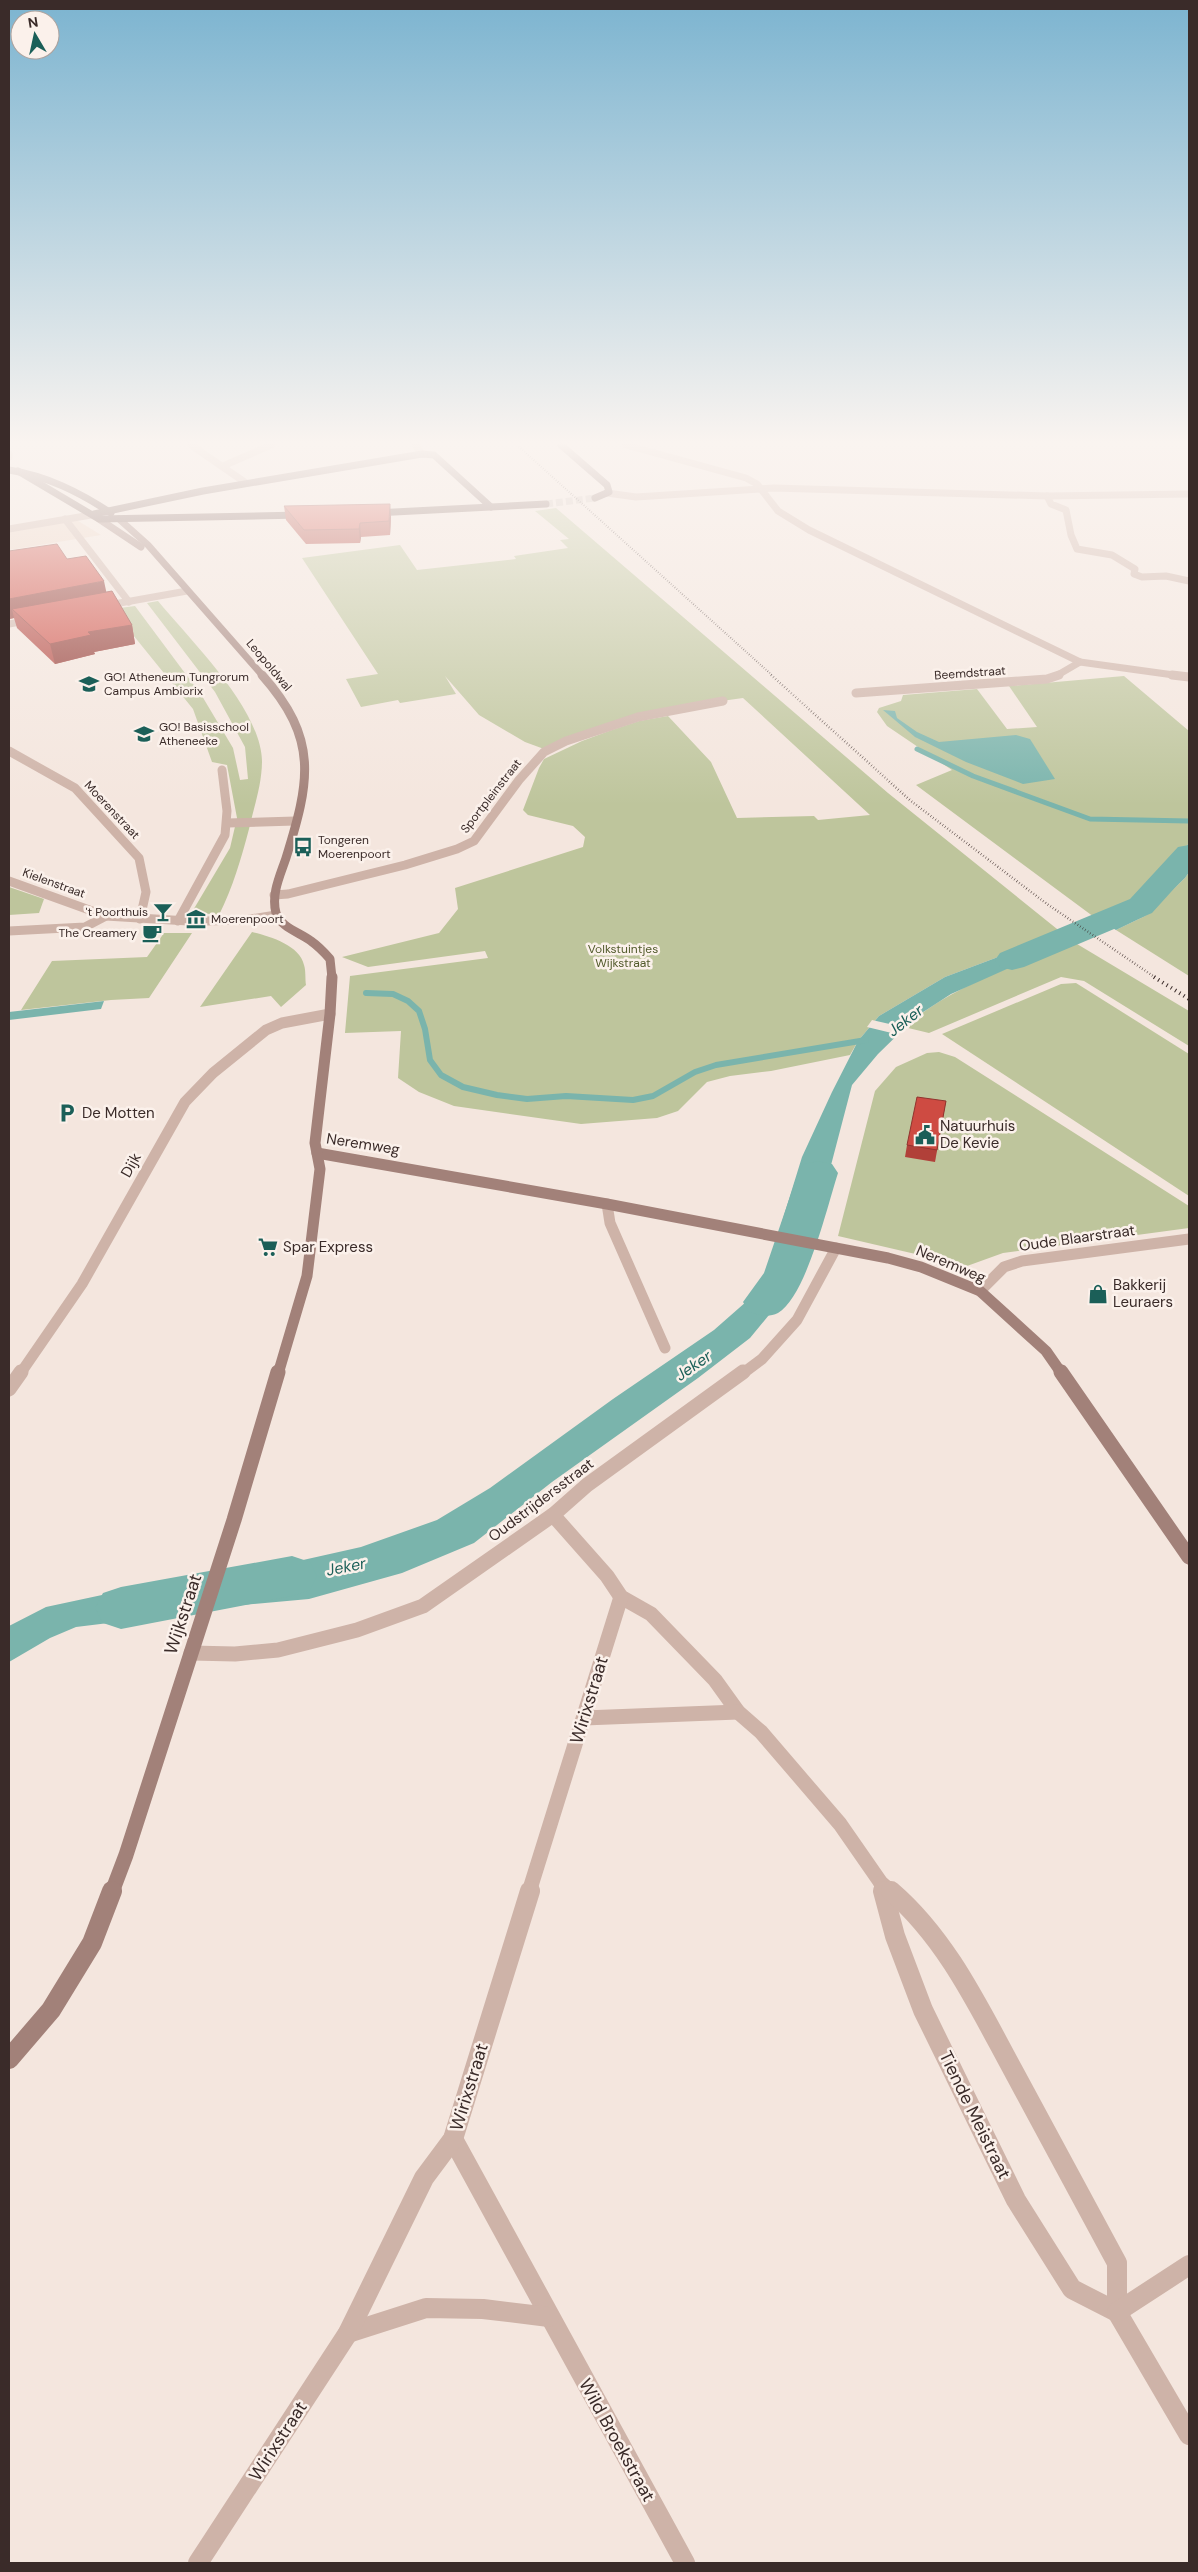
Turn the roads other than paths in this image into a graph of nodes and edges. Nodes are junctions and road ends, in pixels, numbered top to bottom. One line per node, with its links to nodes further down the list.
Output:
1 (100, 565): 7 (street)
2 (164, 565): 6 (street, Leopoldwal)
3 (881, 565): 11 (street)
4 (1128, 565): 5 (street)
5 (1189, 581)
6 (187, 591): 7 (street); 19 (street, Leopoldwal)
7 (129, 602): 8 (street)
8 (92, 608)
9 (36, 619): 10 (street)
10 (9, 624)
11 (1080, 662): 13 (street); 15 (street, Beemdstraat)
12 (1189, 668): 13 (street)
13 (1173, 674): 14 (street)
14 (1189, 677)
15 (856, 693)
16 (723, 701): 22 (street, Sportpleinstraat)
17 (9, 751): 25 (street, Moerenstraat)
18 (222, 770): 20 (street)
19 (295, 821): 20 (street); 22 (street, Leopoldwal)
20 (227, 823): 25 (street, Kielenstraat)
21 (9, 880): 24 (street, Kielenstraat)
22 (274, 895): 23 (street, Leopoldwal)
23 (276, 915): 26 (street); 28 (street, Neremweg)
24 (106, 916): 25 (street, Kielenstraat); 27 (street)
25 (140, 919)
26 (206, 921)
27 (9, 931)
28 (330, 1014): 29 (street, Neremweg); 35 (street, Dijk)
29 (317, 1153): 30 (street, Neremweg); 39 (street, Wijkstraat)
30 (607, 1204): 32 (street, Neremweg); 34 (street)
31 (1189, 1240): 33 (street, Oude Blaarstraat)
32 (836, 1248): 33 (street, Neremweg); 36 (street, Oudstrijdersstraat)
33 (980, 1291): 37 (street, Neremweg)
34 (665, 1348)
35 (9, 1390)
36 (552, 1515): 38 (street, Tiende Meistraat); 39 (street, Oudstrijdersstraat)
37 (1189, 1557)
38 (621, 1597): 40 (street, Tiende Meistraat); 41 (street, Wirixstraat)
39 (191, 1653): 43 (street, Wijkstraat)
40 (738, 1712): 41 (street); 42 (street, Tiende Meistraat)
41 (584, 1718): 44 (street, Wirixstraat)
42 (881, 1883): 46 (street, Tiende Meistraat); 46 (street, Tiende Meistraat)
43 (9, 2059)
44 (453, 2139): 47 (street, Wild Broekstraat); 48 (street, Wirixstraat)
45 (1189, 2265): 46 (street)
46 (1117, 2312): 49 (street)
47 (549, 2317): 48 (street); 51 (street, Wild Broekstraat)
48 (348, 2333): 50 (street, Wirixstraat)
49 (1189, 2435)
50 (198, 2561)
51 (685, 2563)

